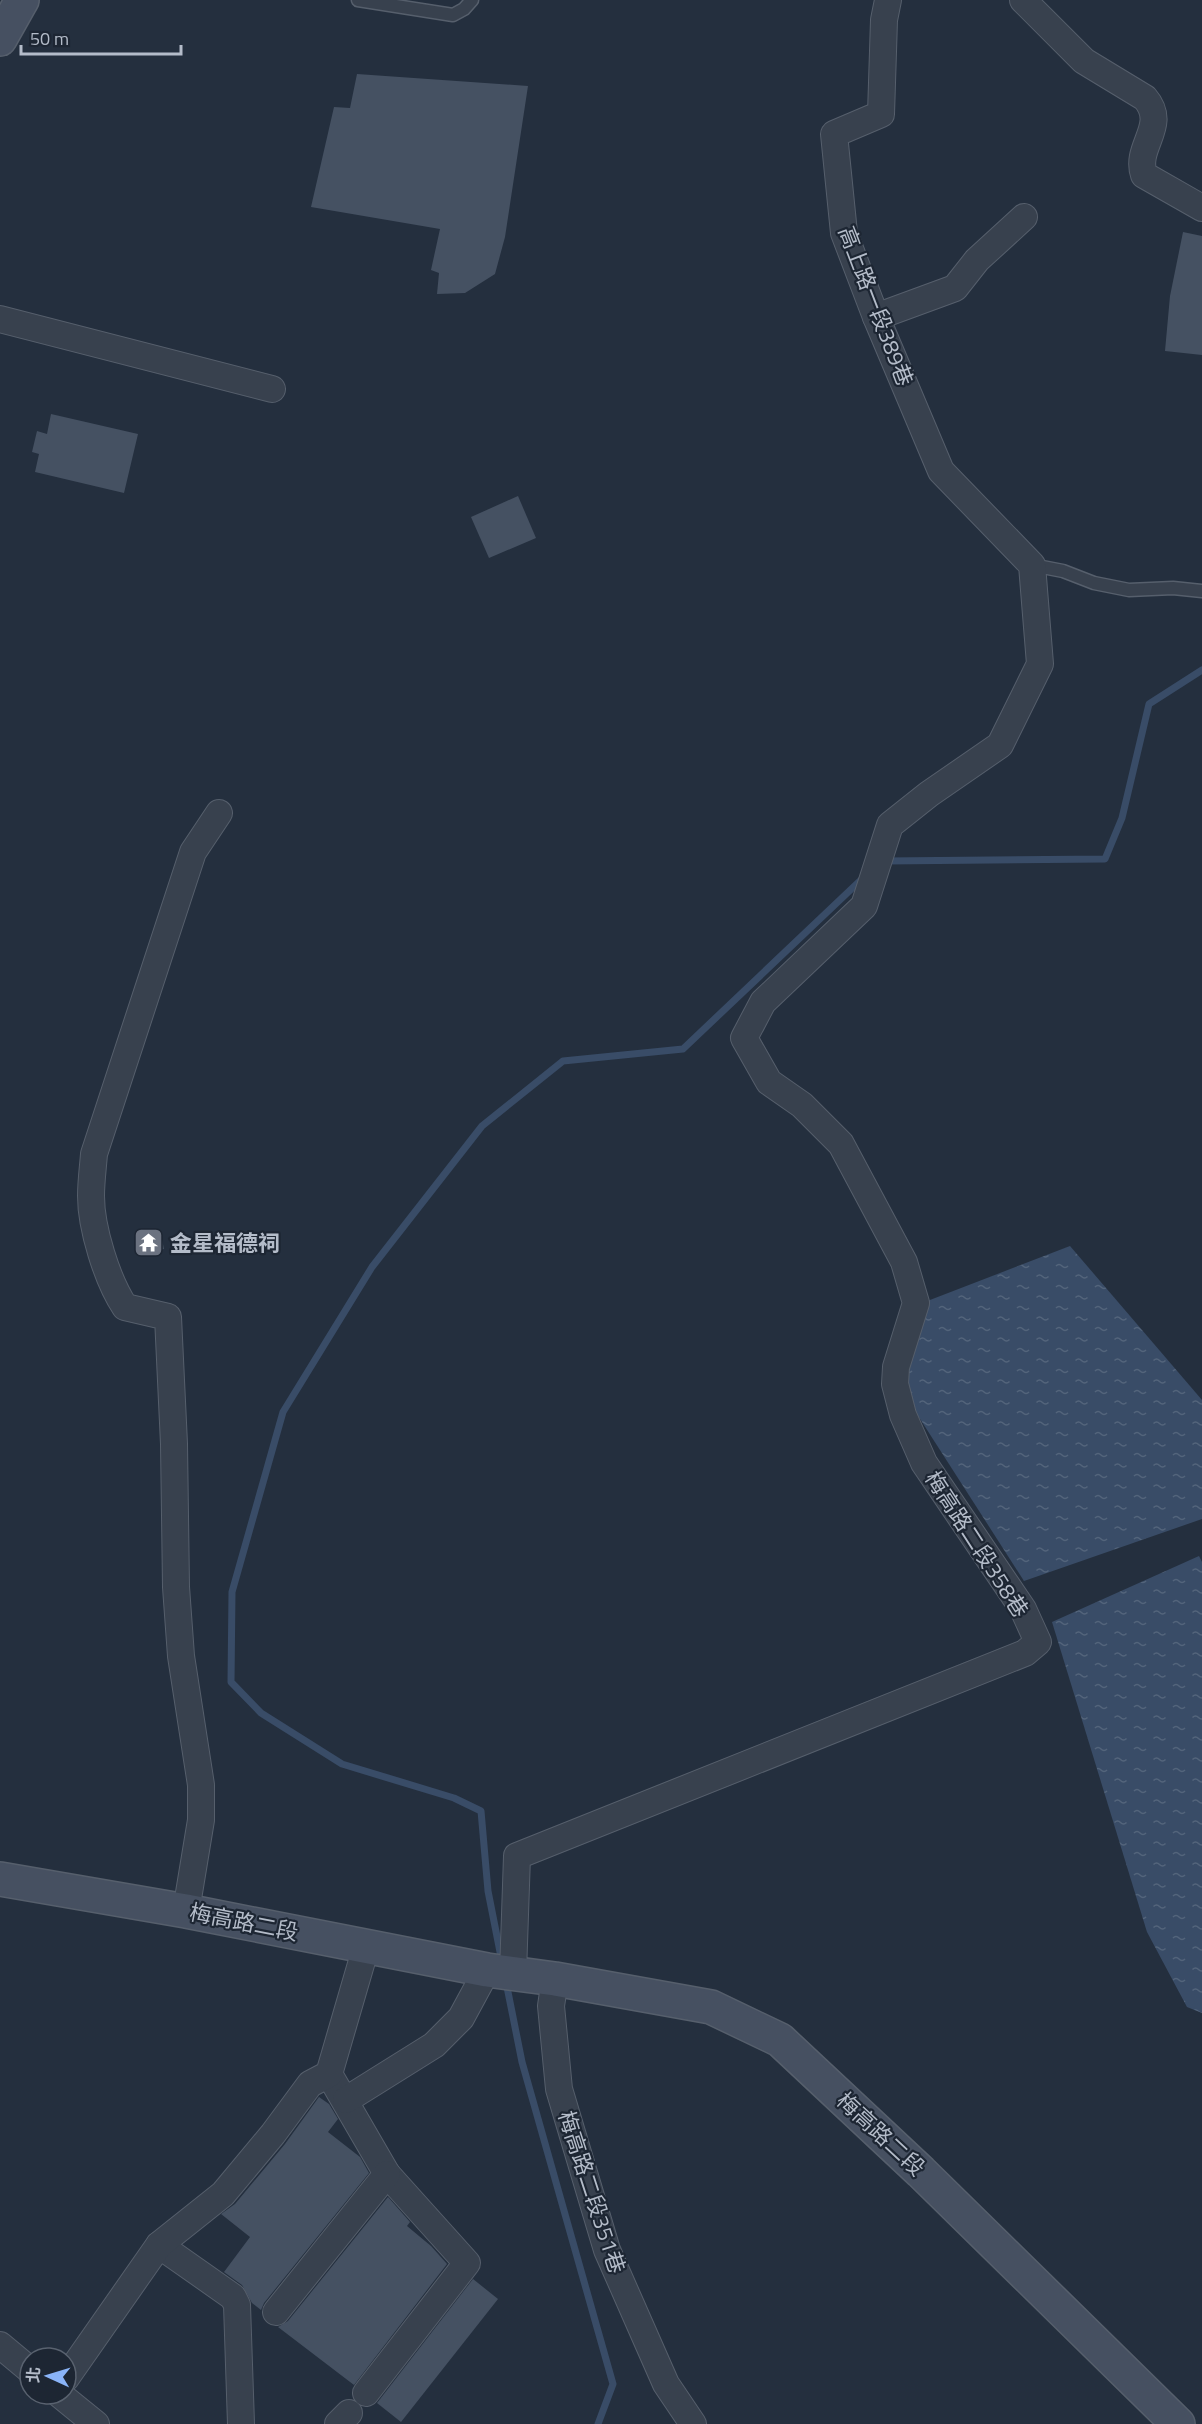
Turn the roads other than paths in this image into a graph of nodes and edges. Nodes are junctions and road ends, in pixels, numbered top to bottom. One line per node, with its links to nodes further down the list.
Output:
1 (22, 0): 6 (street)
2 (358, 0): 3 (lane)
3 (472, 0)
4 (888, 0): 9 (street, 高上路一段389巷)
5 (1023, 0): 7 (street)
6 (0, 39)
7 (1202, 208)
8 (1024, 217): 9 (street)
9 (876, 316): 12 (street, 高上路一段389巷)
10 (0, 319): 11 (street)
11 (272, 389)
12 (1032, 565): 13 (lane); 18 (street, 梅高路二段358巷)
13 (1202, 591)
14 (219, 813): 16 (street)
15 (0, 1879): 16 (street, 梅高路二段)
16 (186, 1911): 17 (street, 梅高路二段)
17 (366, 1947): 18 (street, 梅高路二段); 20 (street)
18 (500, 1971): 19 (street, 梅高路二段); 21 (street)
19 (555, 1978): 32 (street, 梅高路二段351巷); 33 (street, 梅高路二段)
20 (329, 2074): 21 (street); 23 (street)
21 (346, 2100): 22 (street)
22 (387, 2174): 24 (street); 28 (street)
23 (159, 2245): 27 (street); 31 (street)
24 (276, 2312)
25 (0, 2345): 26 (street)
26 (18, 2360)
27 (78, 2361)
28 (366, 2393)
29 (71, 2406): 30 (street)
30 (87, 2421)
31 (241, 2424)
32 (693, 2424)
33 (1178, 2424)

